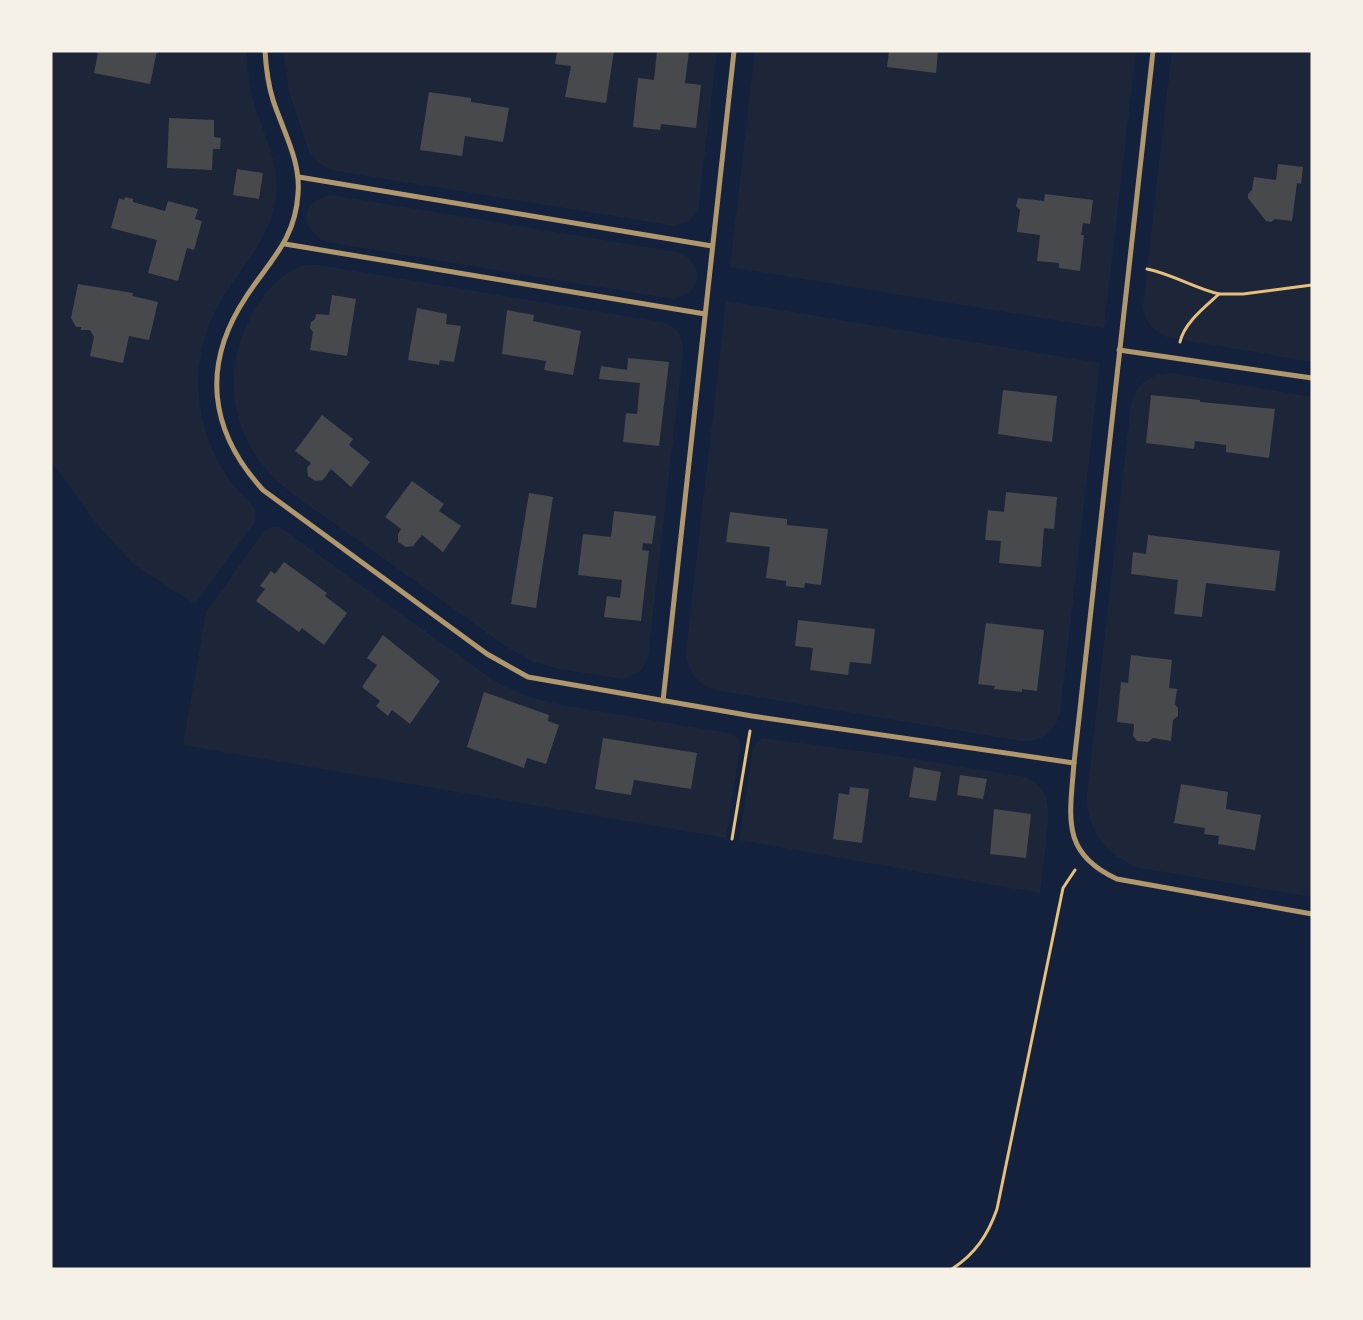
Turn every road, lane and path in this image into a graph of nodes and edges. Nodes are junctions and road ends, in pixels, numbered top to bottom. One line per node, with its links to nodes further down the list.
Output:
1 (266, 51): 4 (street)
2 (734, 51): 6 (street)
3 (1153, 51): 12 (street)
4 (299, 177): 5 (street); 6 (street)
5 (285, 244): 10 (street); 14 (street)
6 (712, 246): 10 (street)
7 (1143, 269): 9 (path)
8 (1312, 285): 9 (path)
9 (1219, 294): 11 (path)
10 (704, 314): 14 (street)
11 (1180, 343)
12 (1119, 350): 13 (street); 16 (street)
13 (1312, 378)
14 (663, 701): 15 (street)
15 (752, 716): 16 (street); 17 (path)
16 (1074, 763): 18 (street)
17 (732, 840)
18 (1083, 857): 19 (street); 20 (path)
19 (1312, 914)
20 (952, 1269)

